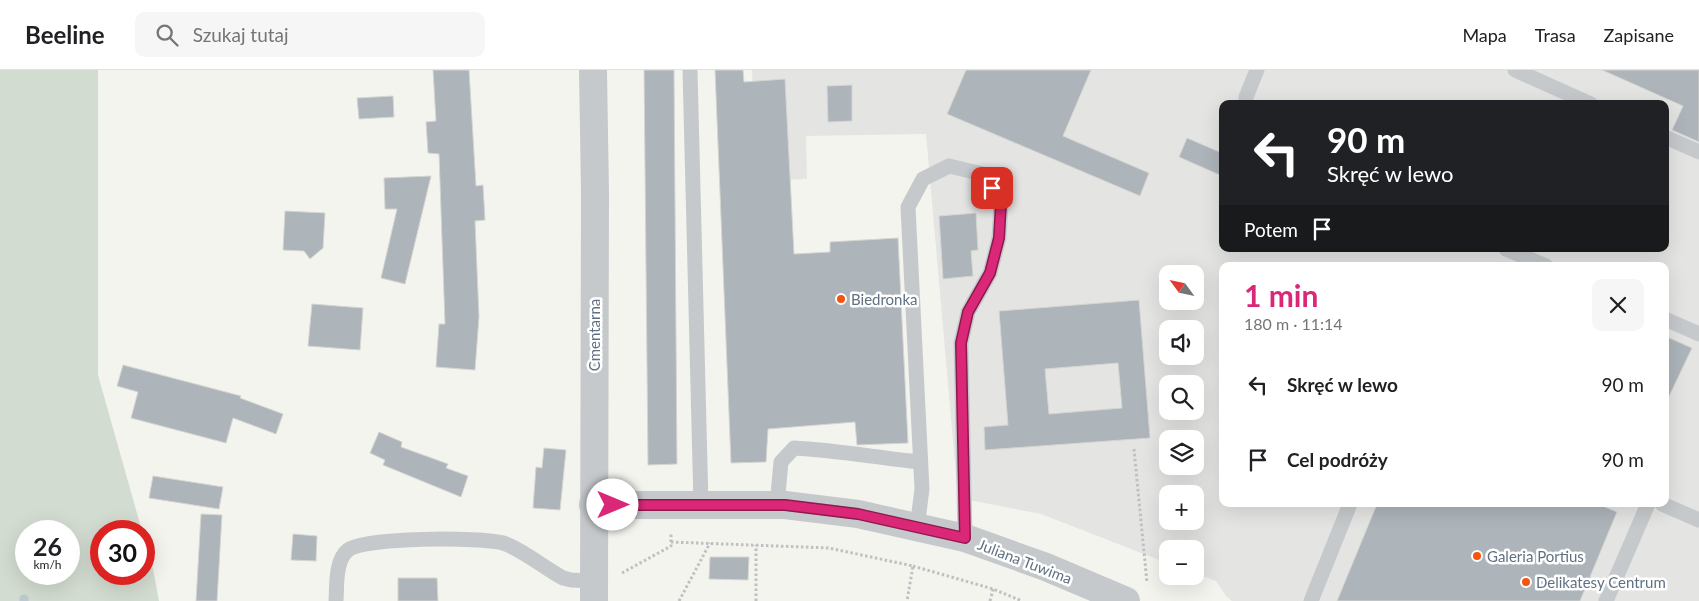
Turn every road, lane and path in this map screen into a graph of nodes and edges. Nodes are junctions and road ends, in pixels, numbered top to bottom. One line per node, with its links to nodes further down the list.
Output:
1 (593, 70): 15 (street, Cmentarna)
2 (690, 70): 17 (lane)
3 (1257, 70): 5 (lane)
4 (1515, 70): 6 (lane)
5 (1246, 100)
6 (1582, 100)
7 (1669, 139): 8 (lane)
8 (1699, 152)
9 (1513, 252): 10 (lane)
10 (1537, 262)
11 (1669, 321): 12 (lane)
12 (1699, 334)
13 (1134, 449): 30 (path)
14 (920, 462): 18 (lane); 23 (lane); 24 (lane)
15 (593, 505): 16 (street, Juliana Tuwima); 32 (street, Cmentarna)
16 (670, 505): 17 (street, Juliana Tuwima); 25 (path)
17 (701, 505): 18 (street, Juliana Tuwima)
18 (777, 505): 23 (street, Juliana Tuwima)
19 (1349, 507): 40 (lane)
20 (1647, 507): 41 (lane)
21 (1669, 507): 22 (lane)
22 (1699, 520)
23 (917, 528): 24 (street, Juliana Tuwima)
24 (965, 538): 39 (street, Juliana Tuwima)
25 (671, 542): 26 (path); 29 (path)
26 (710, 543): 27 (path); 34 (path)
27 (756, 545): 28 (path); 35 (path)
28 (913, 566): 31 (path); 36 (path)
29 (621, 573)
30 (1148, 585)
31 (993, 589): 37 (path); 38 (path)
32 (594, 591): 33 (lane)
33 (336, 601)
34 (679, 601)
35 (756, 601)
36 (907, 601)
37 (990, 601)
38 (1022, 601)
39 (1126, 601)
40 (1311, 601)
41 (1606, 601)

